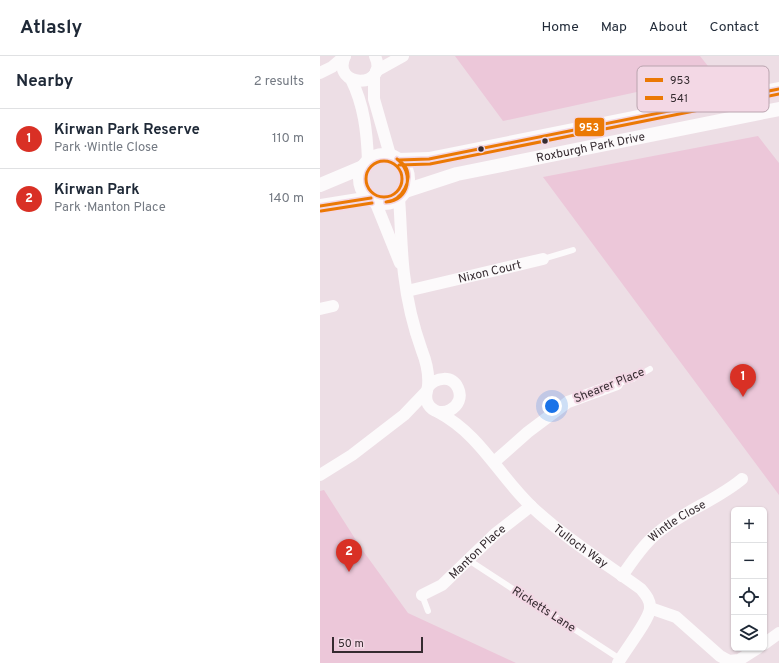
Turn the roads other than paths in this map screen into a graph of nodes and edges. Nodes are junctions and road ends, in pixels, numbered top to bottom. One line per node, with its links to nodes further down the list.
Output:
1 (345, 56): 5 (street); 6 (street)
2 (375, 56): 4 (street)
3 (403, 56): 4 (street)
4 (375, 73): 6 (street); 13 (street)
5 (320, 75): 6 (street)
6 (349, 78): 14 (street)
7 (779, 89): 8 (street, Roxburgh Park Drive)
8 (769, 91)
9 (779, 109): 10 (street, Roxburgh Park Drive)
10 (769, 111)
11 (664, 112): 13 (street, Roxburgh Park Drive)
12 (764, 112): 16 (street, Roxburgh Park Drive)
13 (394, 157): 14 (street); 16 (street)
14 (366, 164): 15 (street); 17 (street)
15 (320, 184)
16 (402, 195): 17 (street); 21 (street)
17 (373, 200): 18 (street); 21 (street)
18 (320, 206)
19 (573, 250): 20 (lane, Nixon Court)
20 (543, 258): 22 (street, Nixon Court)
21 (404, 274): 22 (street)
22 (407, 291): 25 (street)
23 (333, 306): 24 (street)
24 (320, 309)
25 (424, 356): 27 (street); 29 (street)
26 (650, 369): 28 (lane, Shearer Place)
27 (448, 379): 29 (street); 30 (street)
28 (617, 384): 34 (street, Shearer Place)
29 (427, 389): 31 (street); 32 (street)
30 (459, 401): 31 (street); 33 (street, Tulloch Way)
31 (437, 411): 32 (street); 33 (street, Tulloch Way)
32 (404, 416): 35 (street)
33 (468, 432): 34 (street, Tulloch Way)
34 (494, 462): 37 (street, Tulloch Way)
35 (320, 475)
36 (742, 479): 39 (street, Wintle Close)
37 (531, 506): 38 (street, Manton Place); 39 (street, Tulloch Way)
38 (467, 559): 40 (street, Manton Place); 46 (lane, Ricketts Lane)
39 (622, 576): 41 (street, Tulloch Way)
40 (422, 595): 42 (lane)
41 (650, 608): 45 (street); 46 (street)
42 (428, 611)
43 (779, 633): 44 (street)
44 (767, 642)
45 (753, 651)
46 (619, 661)

